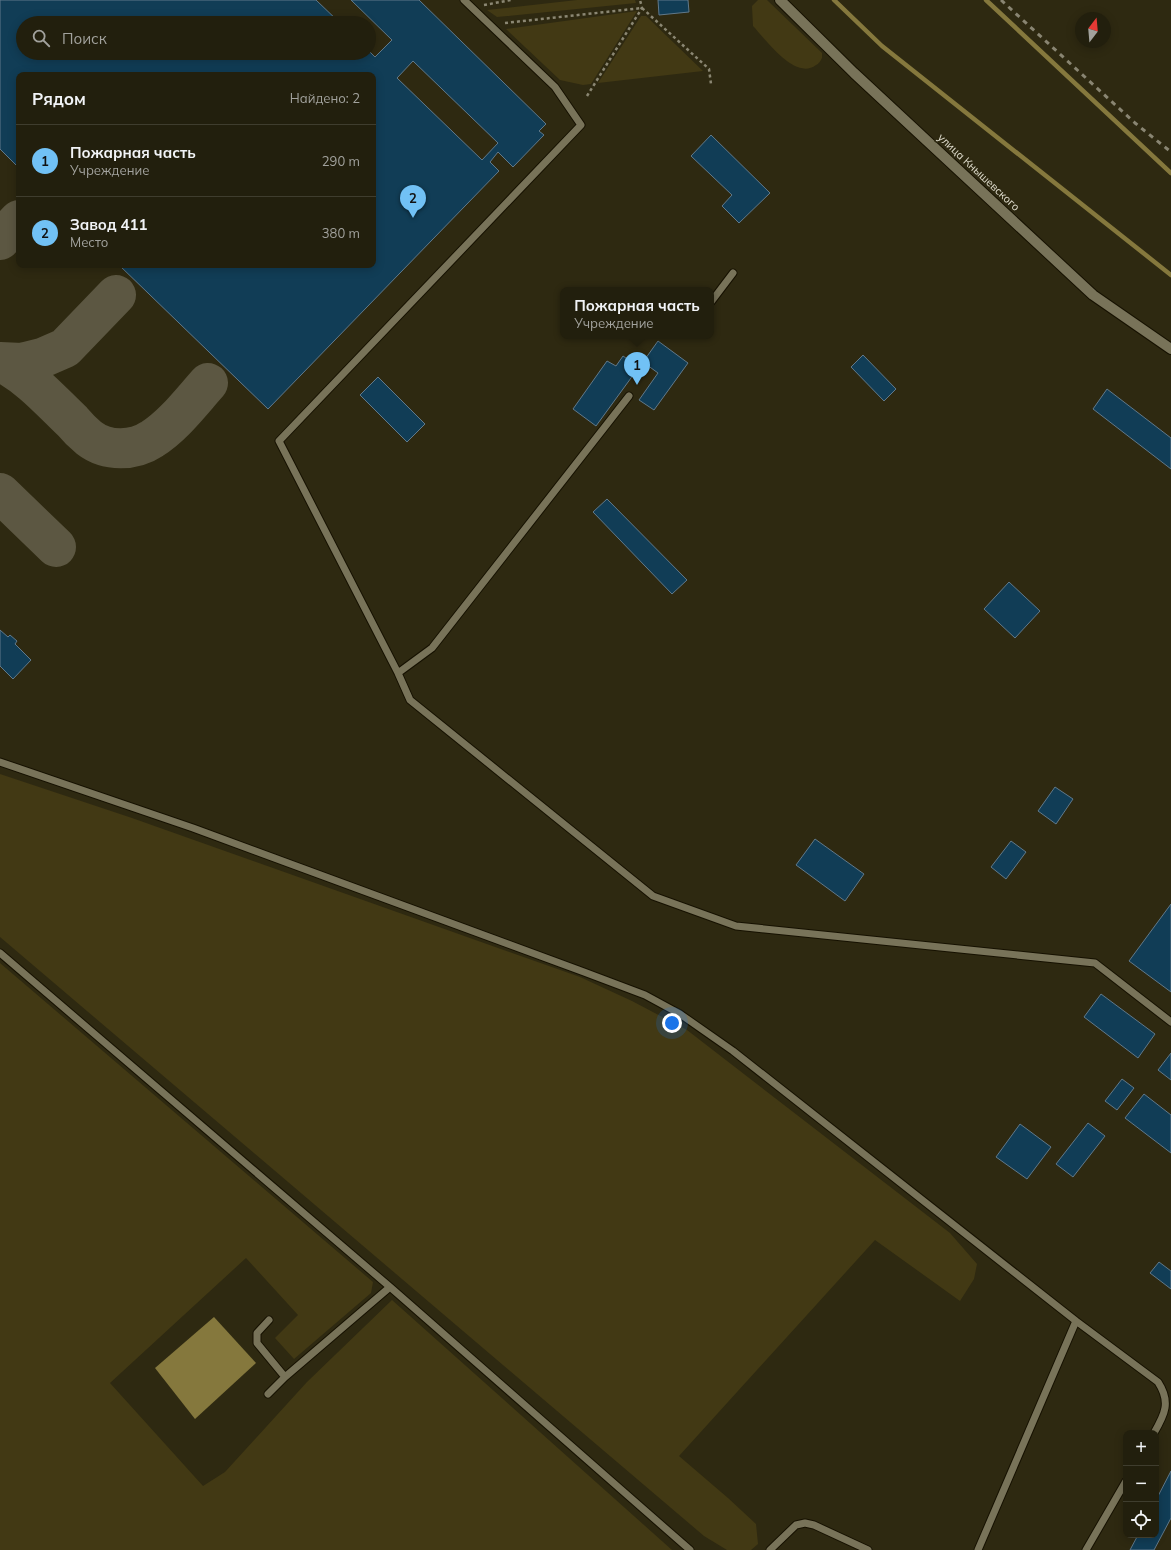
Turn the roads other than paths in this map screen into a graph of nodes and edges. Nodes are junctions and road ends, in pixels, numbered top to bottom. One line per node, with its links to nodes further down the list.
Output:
1 (464, 0): 7 (lane)
2 (780, 0): 5 (street, улица Кнышевского)
3 (733, 273): 4 (lane)
4 (714, 298)
5 (1171, 349)
6 (629, 396): 7 (lane)
7 (398, 673): 10 (lane)
8 (0, 762): 13 (lane)
9 (0, 953): 11 (lane)
10 (1171, 1022)
11 (390, 1288): 14 (lane); 18 (lane)
12 (269, 1320): 14 (lane)
13 (1076, 1321): 16 (lane); 21 (lane)
14 (285, 1377): 15 (lane)
15 (268, 1394)
16 (1156, 1430)
17 (1123, 1487): 22 (lane)
18 (690, 1550)
19 (770, 1550): 20 (lane)
20 (868, 1550)
21 (978, 1550)
22 (1086, 1550)

